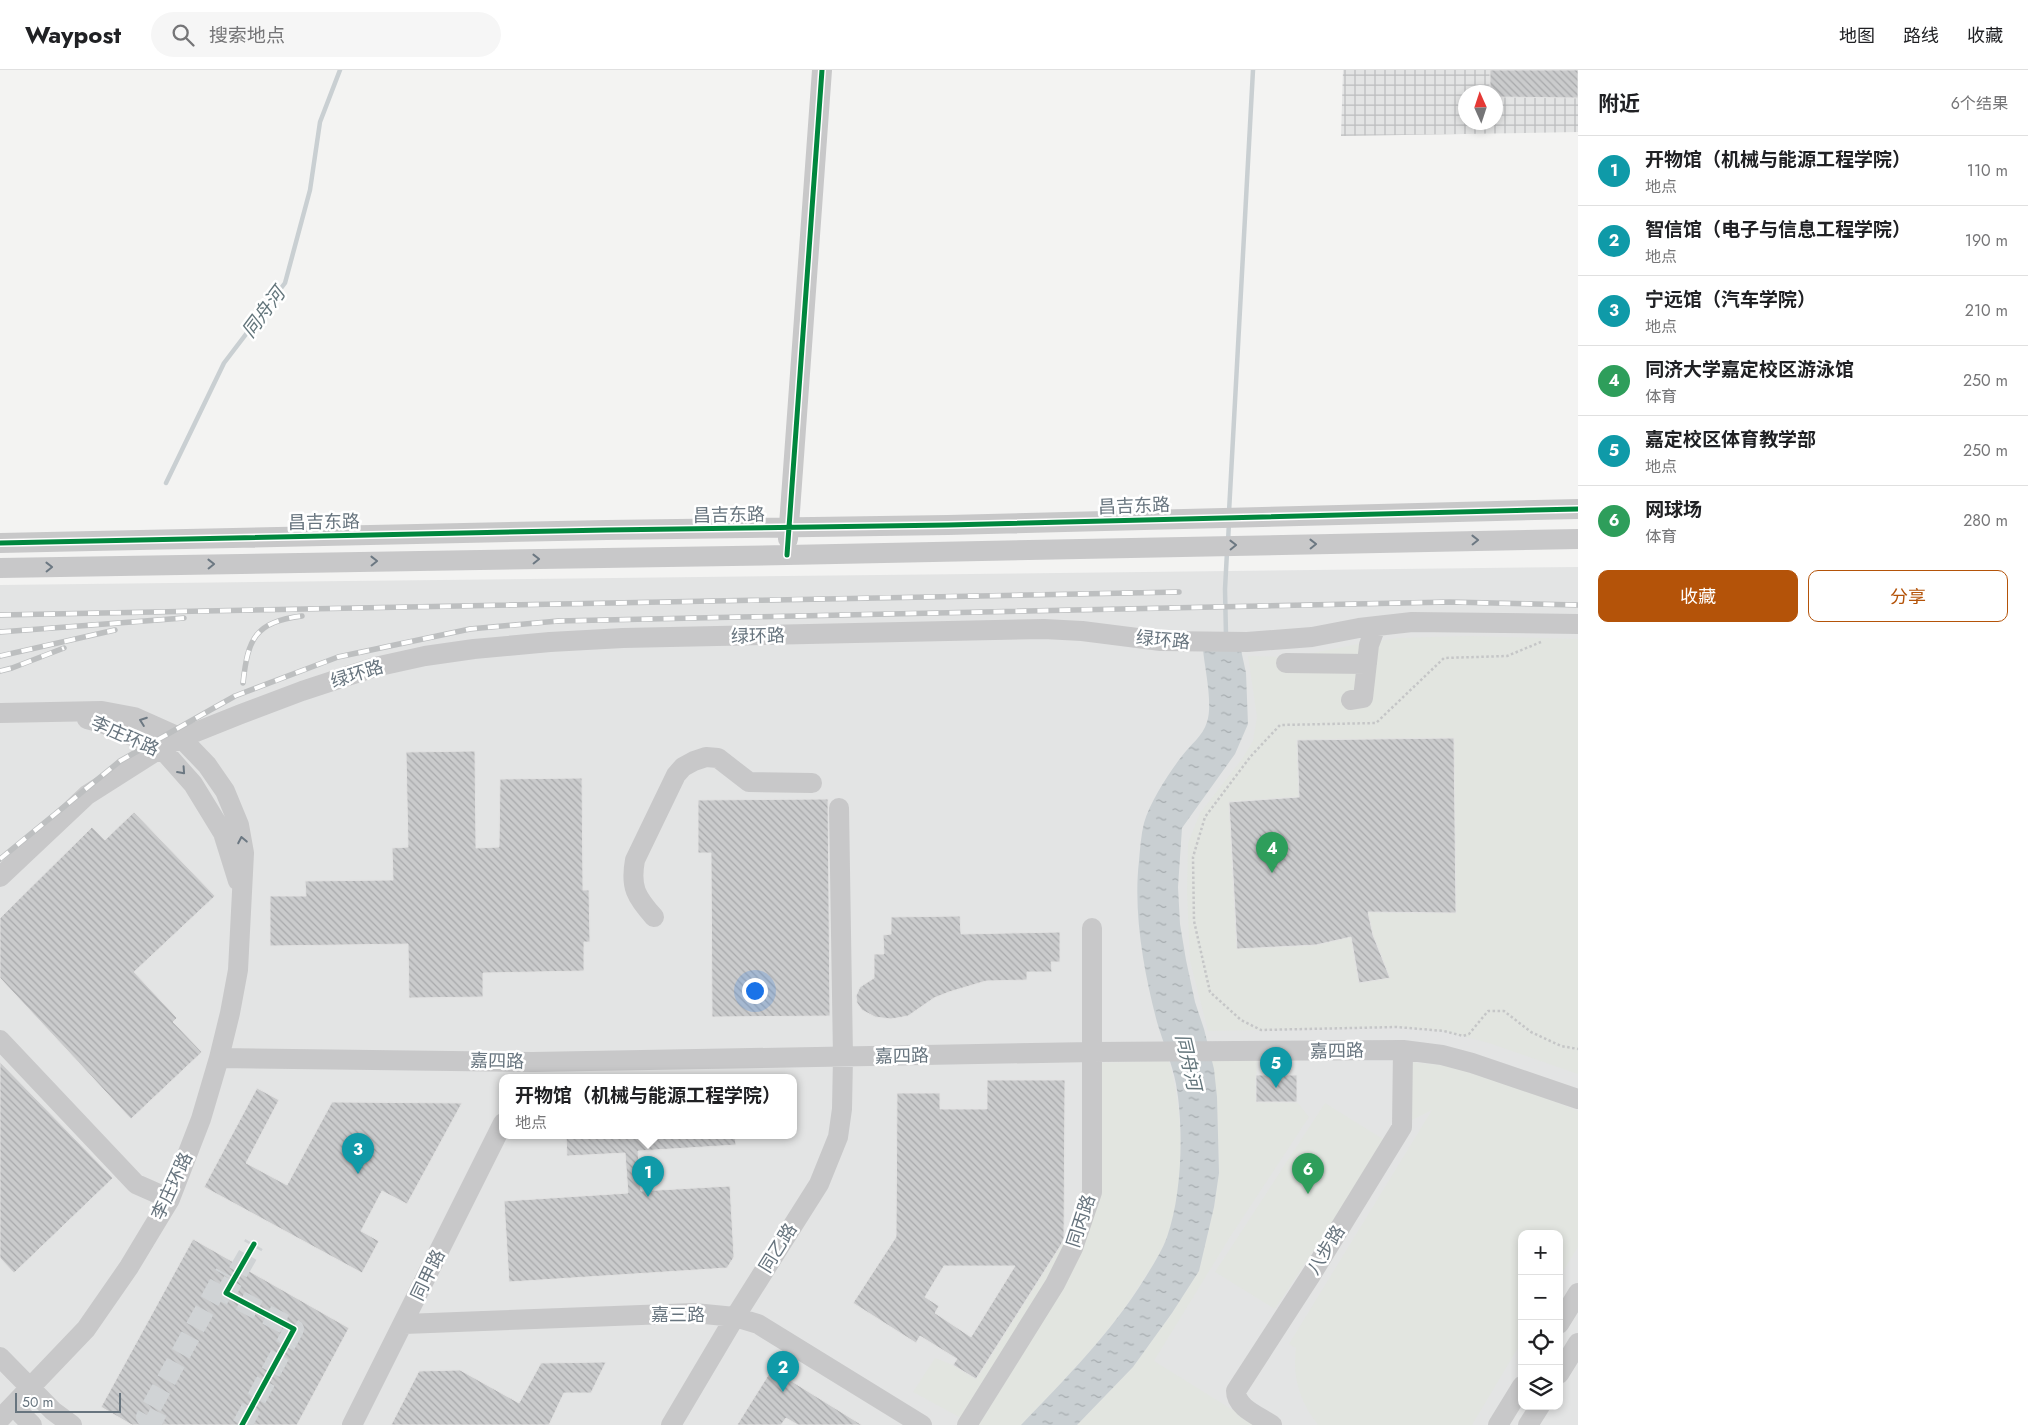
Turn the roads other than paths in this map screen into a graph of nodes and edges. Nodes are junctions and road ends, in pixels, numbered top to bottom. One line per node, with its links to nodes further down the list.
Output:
1 (822, 70): 3 (street)
2 (1578, 509): 3 (street, 昌吉东路)
3 (789, 528): 5 (street, 昌吉东路); 6 (street)
4 (1578, 539): 6 (street, one-way to 4)
5 (0, 543)
6 (787, 556): 7 (street, one-way to 6)
7 (0, 568)
8 (1578, 624): 9 (street, 绿环路)
9 (1376, 626): 11 (street); 15 (street, 绿环路)
10 (1286, 663): 11 (street)
11 (1367, 664): 12 (street)
12 (1351, 700)
13 (62, 712): 14 (street, 李庄环路); 15 (street, 李庄环路, one-way to 13); 16 (street, 李庄环路)
14 (0, 713)
15 (181, 738): 16 (street, 绿环路); 20 (street, 李庄环路, one-way to 15)
16 (161, 748): 19 (street, 绿环路); 20 (street, 李庄环路, one-way to 20)
17 (812, 783): 21 (street)
18 (839, 808): 26 (street, 同乙路)
19 (0, 877)
20 (242, 906): 27 (street, 李庄环路)
21 (654, 917)
22 (1092, 928): 25 (street, 同丙路)
23 (0, 1040): 31 (street)
24 (1403, 1050): 25 (street, 嘉四路); 29 (street, 嘉四路); 48 (street, 八步路)
25 (1093, 1052): 26 (street, 嘉四路); 47 (street, 同丙路)
26 (843, 1057): 28 (street, 嘉四路); 33 (street, 同乙路)
27 (219, 1058): 28 (street, 嘉四路); 31 (street, 李庄环路)
28 (529, 1070)
29 (1578, 1099)
30 (499, 1131): 35 (street, 同甲路)
31 (170, 1199): 39 (street, 李庄环路)
32 (1578, 1292): 34 (street)
33 (735, 1317): 35 (street, 嘉三路); 45 (street, 同乙路); 46 (street, 嘉三路)
34 (1561, 1320)
35 (404, 1324): 44 (street, 同甲路)
36 (1578, 1343): 38 (street)
37 (0, 1357): 39 (street)
38 (1563, 1367)
39 (30, 1388): 42 (street, 李庄环路); 43 (street)
40 (1518, 1392): 49 (street)
41 (1537, 1410): 50 (street)
42 (0, 1419)
43 (72, 1425)
44 (352, 1425)
45 (671, 1425)
46 (922, 1425)
47 (967, 1425)
48 (1272, 1425)
49 (1498, 1425)
50 (1528, 1425)

